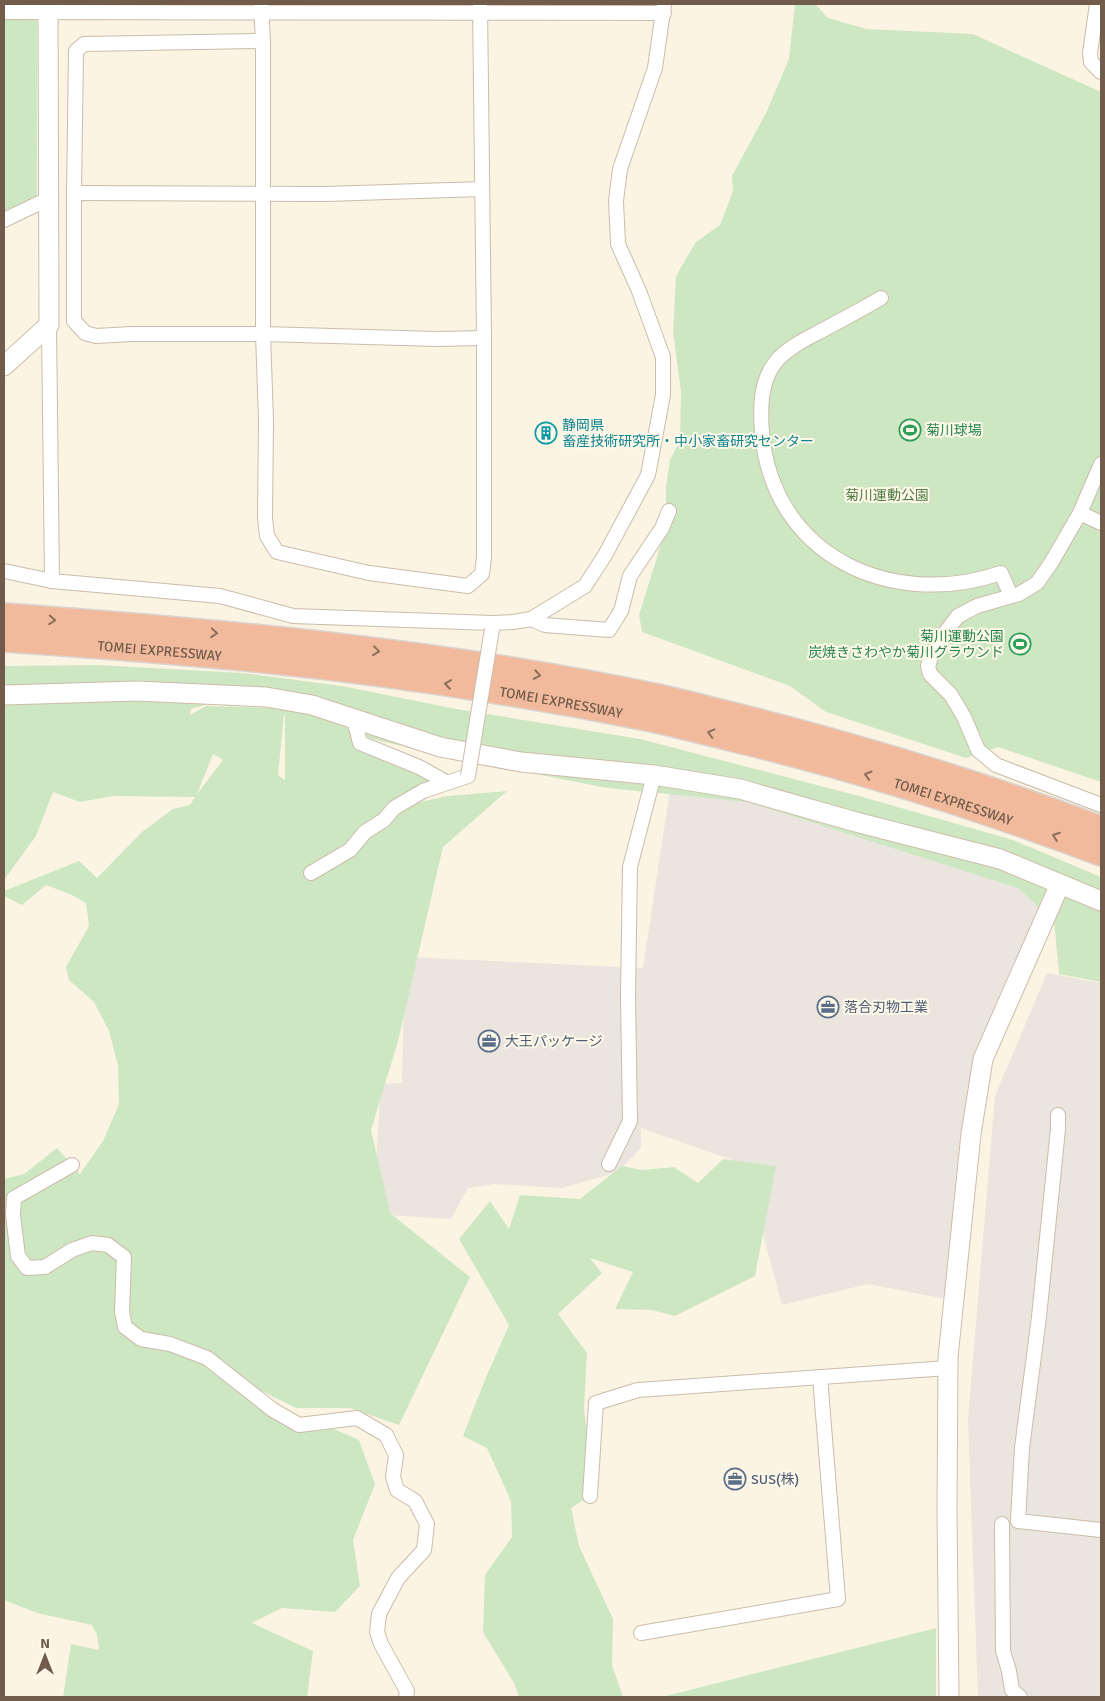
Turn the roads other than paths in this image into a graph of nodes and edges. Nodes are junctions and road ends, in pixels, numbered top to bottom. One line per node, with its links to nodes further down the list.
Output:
1 (1096, 4): 8 (street)
2 (48, 8): 3 (street); 6 (street); 12 (street)
3 (261, 8): 4 (street); 7 (street)
4 (480, 8): 5 (street); 9 (street)
5 (664, 8): 27 (street)
6 (4, 12)
7 (263, 41): 10 (street); 11 (street)
8 (1101, 72)
9 (482, 189): 10 (street); 17 (street)
10 (262, 192): 11 (street); 16 (street)
11 (74, 193): 16 (street)
12 (50, 198): 13 (street); 15 (street)
13 (4, 220)
14 (881, 298): 25 (street)
15 (49, 324): 18 (street); 24 (street)
16 (262, 334): 17 (street); 17 (street)
17 (484, 338)
18 (4, 366)
19 (1101, 464): 21 (street)
20 (669, 512): 27 (street)
21 (1080, 512): 22 (street); 25 (street)
22 (1101, 523)
23 (4, 571): 24 (street)
24 (52, 581): 28 (street)
25 (1011, 596): 34 (street)
26 (4, 616): 35 (highway, TOMEI EXPRESSWAY, one-way to 35)
27 (530, 619): 28 (street)
28 (492, 626): 33 (street, bridge)
29 (4, 639): 36 (highway, TOMEI EXPRESSWAY, one-way to 29)
30 (4, 695): 31 (street)
31 (354, 720): 32 (street); 33 (street)
32 (654, 775): 38 (street); 41 (street)
33 (446, 782): 37 (street)
34 (1101, 805)
35 (1101, 829)
36 (1101, 853)
37 (311, 873)
38 (1060, 884): 39 (street); 43 (street)
39 (1101, 901)
40 (1058, 1115): 47 (street)
41 (609, 1164)
42 (72, 1165): 49 (street)
43 (948, 1368): 44 (street); 50 (street)
44 (820, 1377): 45 (street); 48 (street)
45 (590, 1496)
46 (1002, 1524): 51 (street)
47 (1101, 1530)
48 (641, 1633)
49 (406, 1697)
50 (949, 1697)
51 (1020, 1697)

